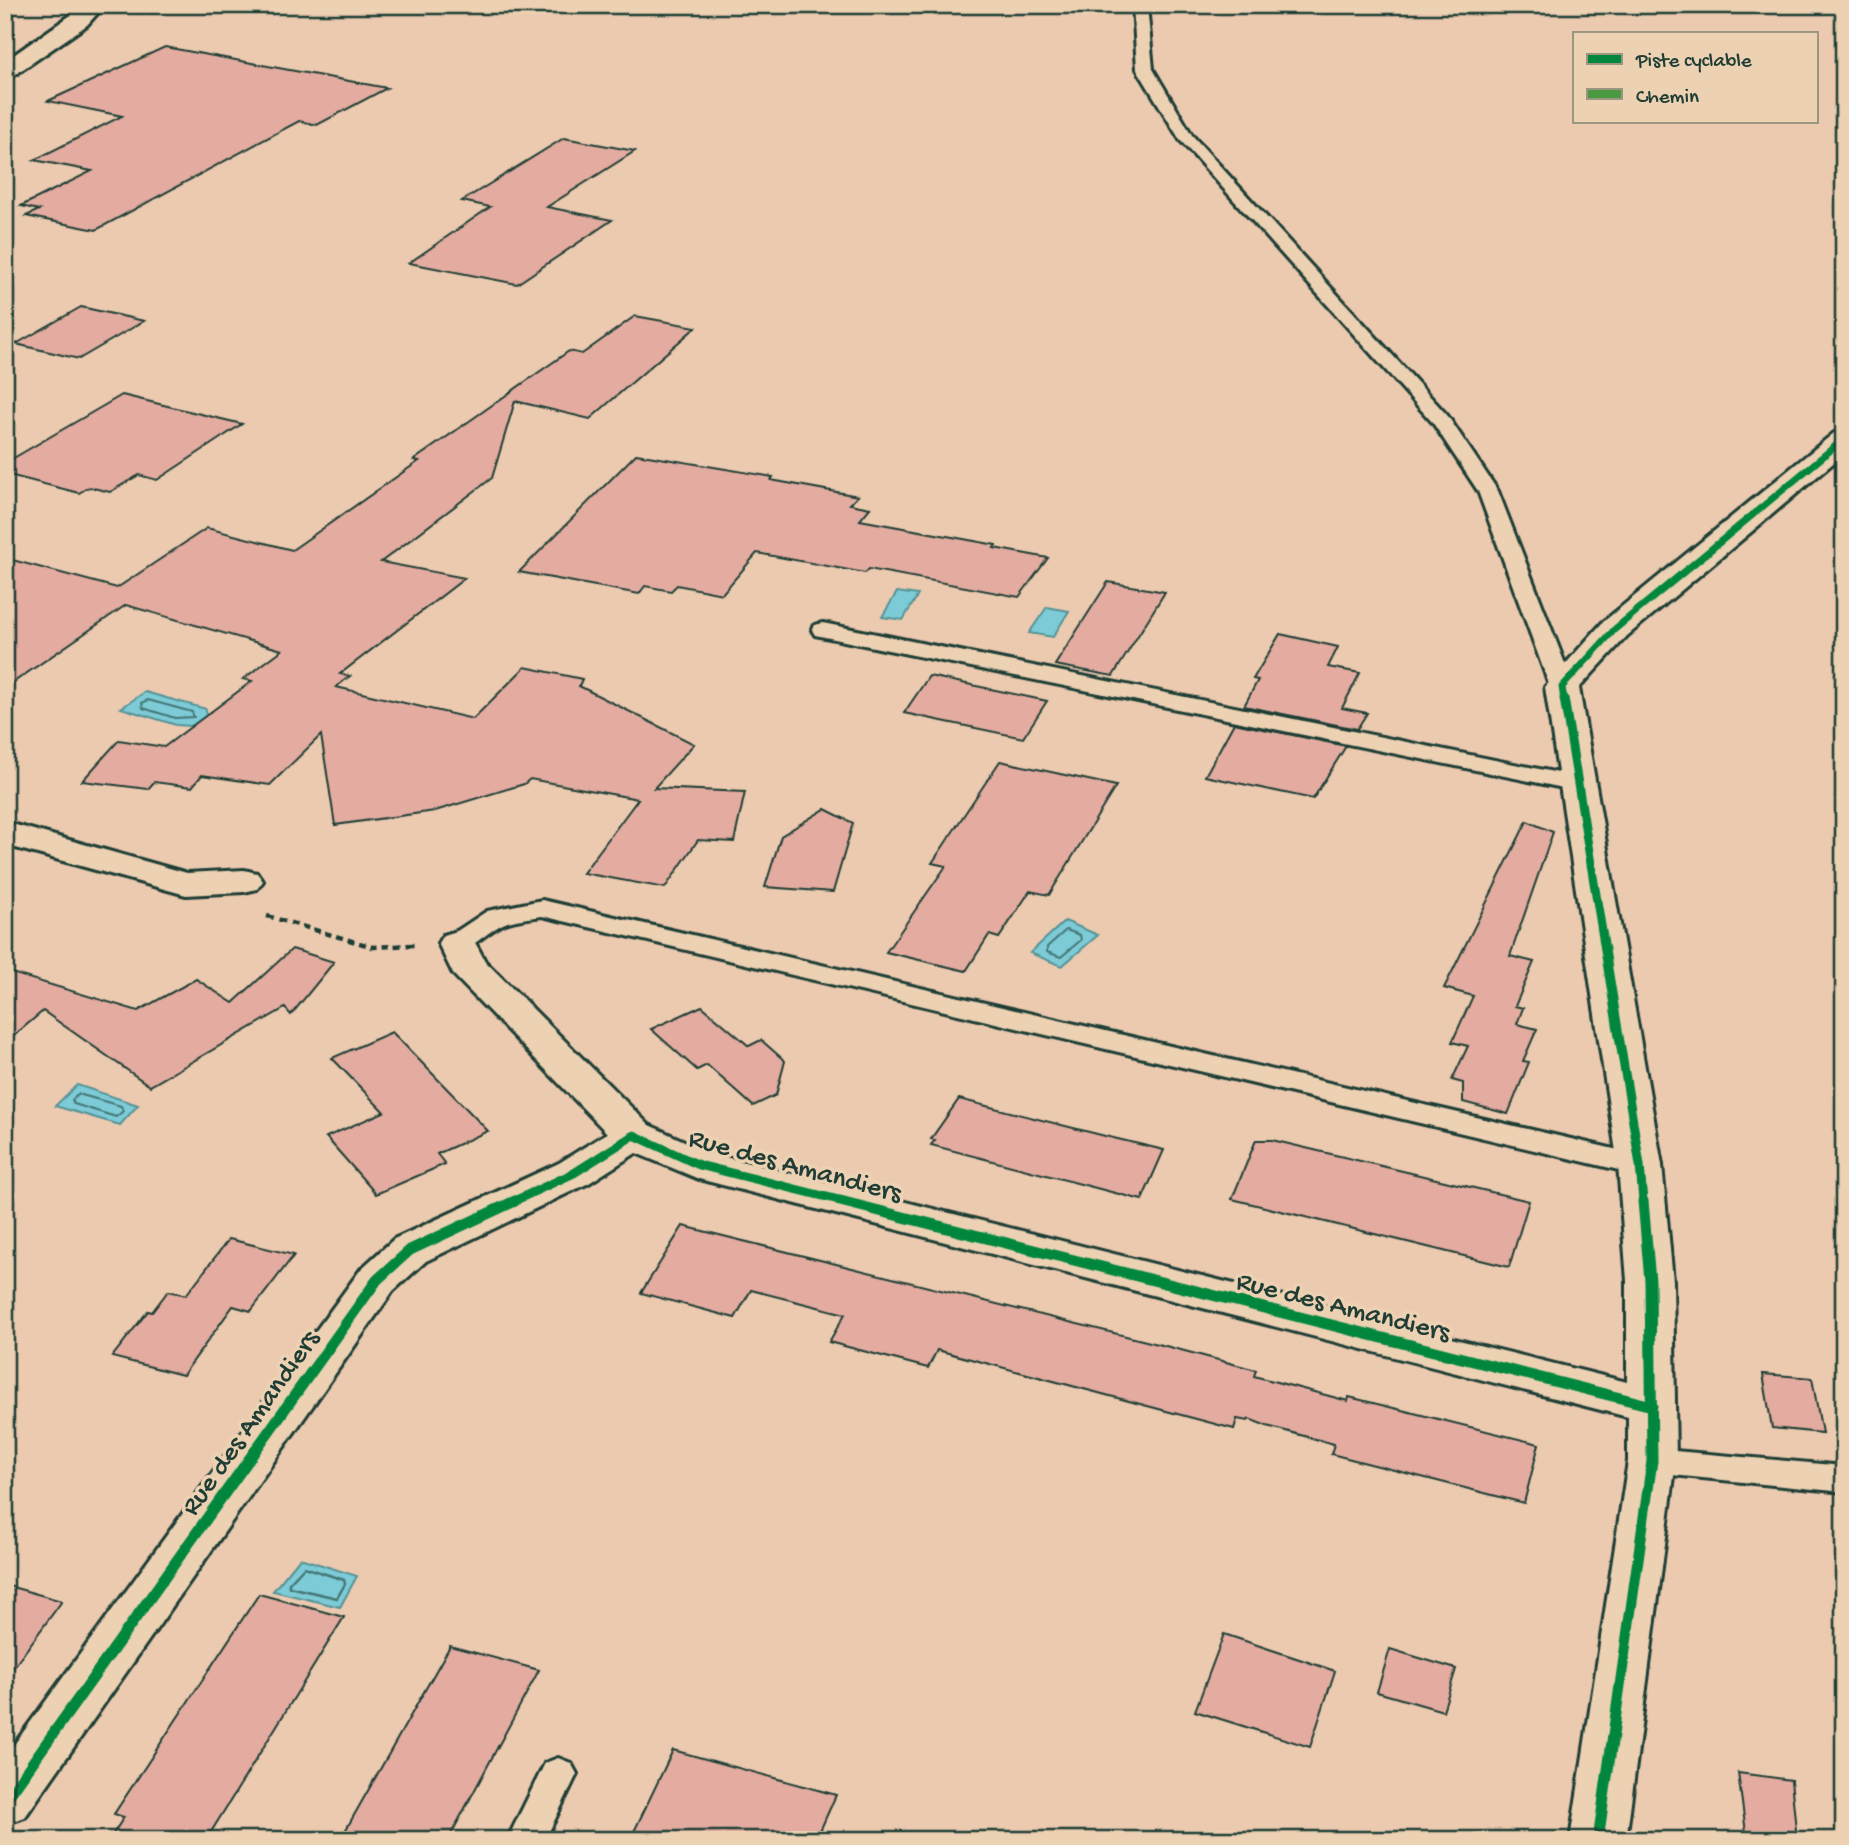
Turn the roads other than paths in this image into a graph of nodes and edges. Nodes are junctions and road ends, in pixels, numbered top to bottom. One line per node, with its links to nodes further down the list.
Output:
1 (1140, 5): 6 (lane)
2 (92, 7): 3 (street)
3 (5, 71)
4 (1844, 439): 6 (street)
5 (823, 630): 7 (lane)
6 (1562, 687): 7 (street)
7 (1578, 784): 13 (street)
8 (5, 833): 9 (street)
9 (244, 881)
10 (457, 943): 11 (lane); 12 (street)
11 (758, 960): 13 (lane)
12 (634, 1135): 14 (street, Rue des Amandiers); 18 (street, Rue des Amandiers)
13 (1640, 1165): 14 (street)
14 (1652, 1406): 15 (street)
15 (1653, 1461): 16 (lane); 20 (street)
16 (1844, 1479)
17 (558, 1774): 19 (lane)
18 (5, 1801)
19 (526, 1840)
20 (1598, 1840)

